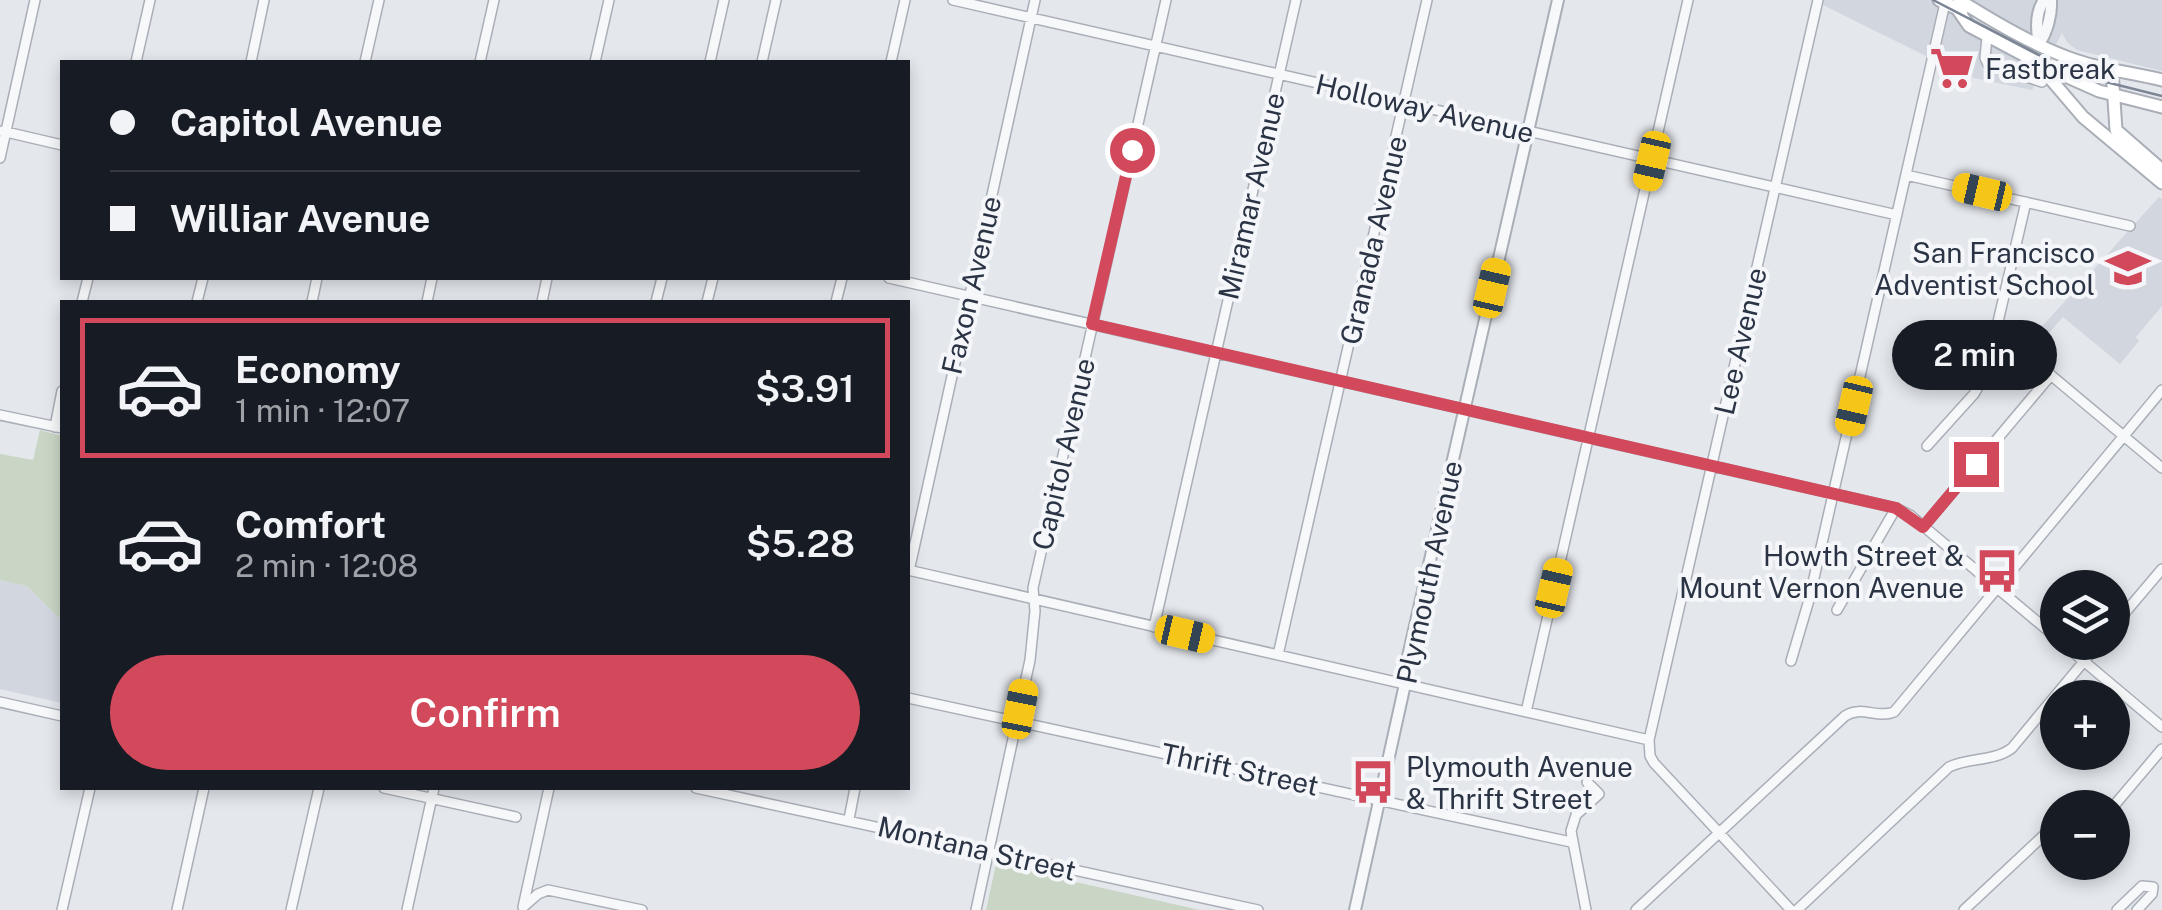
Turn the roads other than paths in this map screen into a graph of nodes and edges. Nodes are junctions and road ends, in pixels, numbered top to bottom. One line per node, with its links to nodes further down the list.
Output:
1 (35, 0): 41 (street)
2 (150, 0): 25 (street)
3 (264, 0): 26 (street)
4 (379, 0): 27 (street)
5 (494, 0): 28 (street)
6 (609, 0): 29 (street)
7 (724, 0): 30 (street)
8 (776, 0): 31 (street)
9 (905, 0): 32 (street)
10 (952, 0): 21 (street, Holloway Avenue)
11 (1035, 0): 21 (street, Faxon Avenue)
12 (1166, 0): 23 (street, Capitol Avenue)
13 (1296, 0): 34 (street, Miramar Avenue)
14 (1427, 0): 39 (street, Granada Avenue)
15 (1558, 0): 42 (street, Plymouth Avenue)
16 (1688, 0): 45 (street)
17 (1818, 0): 49 (street, Lee Avenue)
18 (2047, 0): 24 (street)
19 (1942, 2): 20 (main road); 47 (street)
20 (1959, 5): 22 (main road); 24 (main road)
21 (1031, 18): 23 (street, Holloway Avenue); 54 (street, Faxon Avenue)
22 (1987, 37): 24 (main road); 35 (street)
23 (1155, 46): 34 (street, Holloway Avenue); 55 (street, Capitol Avenue)
24 (2037, 53): 33 (main road); 35 (street); 38 (main road); 48 (main road)
25 (136, 60)
26 (250, 60)
27 (365, 60)
28 (480, 60)
29 (595, 60)
30 (710, 60)
31 (762, 60)
32 (891, 60)
33 (2112, 70): 36 (main road); 38 (main road)
34 (1278, 74): 39 (street, Holloway Avenue); 57 (street, Miramar Avenue)
35 (2023, 76): 37 (street)
36 (2162, 80)
37 (2042, 82)
38 (2115, 96): 40 (main road); 46 (main road)
39 (1403, 104): 42 (street, Holloway Avenue); 59 (street, Granada Avenue)
40 (2162, 106)
41 (3, 131): 43 (street); 44 (street)
42 (1528, 132): 45 (street, Holloway Avenue); 61 (street, Plymouth Avenue)
43 (60, 144)
44 (0, 158)
45 (1652, 161): 49 (street, Holloway Avenue); 65 (street)
46 (2162, 170)
47 (1906, 175): 50 (street); 51 (street)
48 (2162, 184)
49 (1775, 188): 51 (street, Holloway Avenue); 67 (street, Lee Avenue)
50 (2026, 202): 52 (street); 56 (street)
51 (1897, 215): 69 (street)
52 (2130, 226)
53 (898, 280): 54 (street)
54 (968, 296): 55 (street); 72 (street, Faxon Avenue)
55 (1092, 324): 57 (street); 76 (street, Capitol Avenue)
56 (1997, 330): 58 (street); 66 (street)
57 (1216, 352): 59 (street); 80 (street, Miramar Avenue)
58 (2051, 376): 64 (street); 71 (street)
59 (1340, 381): 61 (street); 81 (street, Granada Avenue)
60 (2162, 390): 64 (street)
61 (1464, 410): 65 (street); 85 (street, Plymouth Avenue)
62 (0, 415): 63 (street)
63 (58, 428)
64 (2124, 436): 68 (street); 75 (street)
65 (1588, 438): 67 (street); 88 (street)
66 (1926, 446)
67 (1712, 466): 69 (street); 92 (street, Lee Avenue)
68 (2162, 468)
69 (1834, 493): 70 (street); 83 (street)
70 (1896, 508): 71 (street); 78 (street)
71 (1923, 527): 75 (street)
72 (910, 562)
73 (2162, 568): 77 (street)
74 (910, 571): 76 (street)
75 (1997, 588): 79 (street); 107 (street)
76 (1033, 599): 80 (street); 90 (street, Capitol Avenue)
77 (2130, 606)
78 (1837, 610)
79 (2040, 624)
80 (1154, 627): 81 (street)
81 (1278, 655): 85 (street)
82 (2082, 660): 84 (street)
83 (1791, 661)
84 (2084, 662): 91 (street); 122 (street)
85 (1406, 684): 88 (street); 104 (street, Plymouth Avenue)
86 (910, 698): 90 (street, Thrift Street)
87 (0, 702): 89 (street)
88 (1526, 712): 92 (street)
89 (60, 716)
90 (1018, 720): 104 (street, Thrift Street); 110 (street, Capitol Avenue)
91 (2162, 727)
92 (1649, 740): 107 (street)
93 (2162, 748): 102 (street)
94 (1587, 782): 109 (street)
95 (90, 790): 112 (street)
96 (204, 790): 113 (street)
97 (320, 790): 114 (street)
98 (404, 790): 103 (street)
99 (549, 790): 111 (street)
100 (705, 790): 106 (street, Montana Street)
101 (855, 790): 106 (street)
102 (2127, 790)
103 (433, 793): 105 (street); 115 (street)
104 (1380, 800): 109 (street, Thrift Street); 119 (street, Plymouth Avenue)
105 (516, 817)
106 (848, 819): 110 (street, Montana Street)
107 (1719, 832): 121 (street); 122 (street)
108 (2040, 839): 123 (street)
109 (1572, 842): 120 (street)
110 (989, 850): 117 (street, Capitol Avenue); 118 (street, Montana Street)
111 (522, 909): 116 (street)
112 (62, 910)
113 (177, 910)
114 (291, 910)
115 (406, 910)
116 (642, 910)
117 (976, 910)
118 (1258, 910)
119 (1355, 910)
120 (1586, 910)
121 (1636, 910)
122 (1794, 910)
123 (1964, 910)
124 (2118, 910): 125 (street)
125 (2137, 910)

